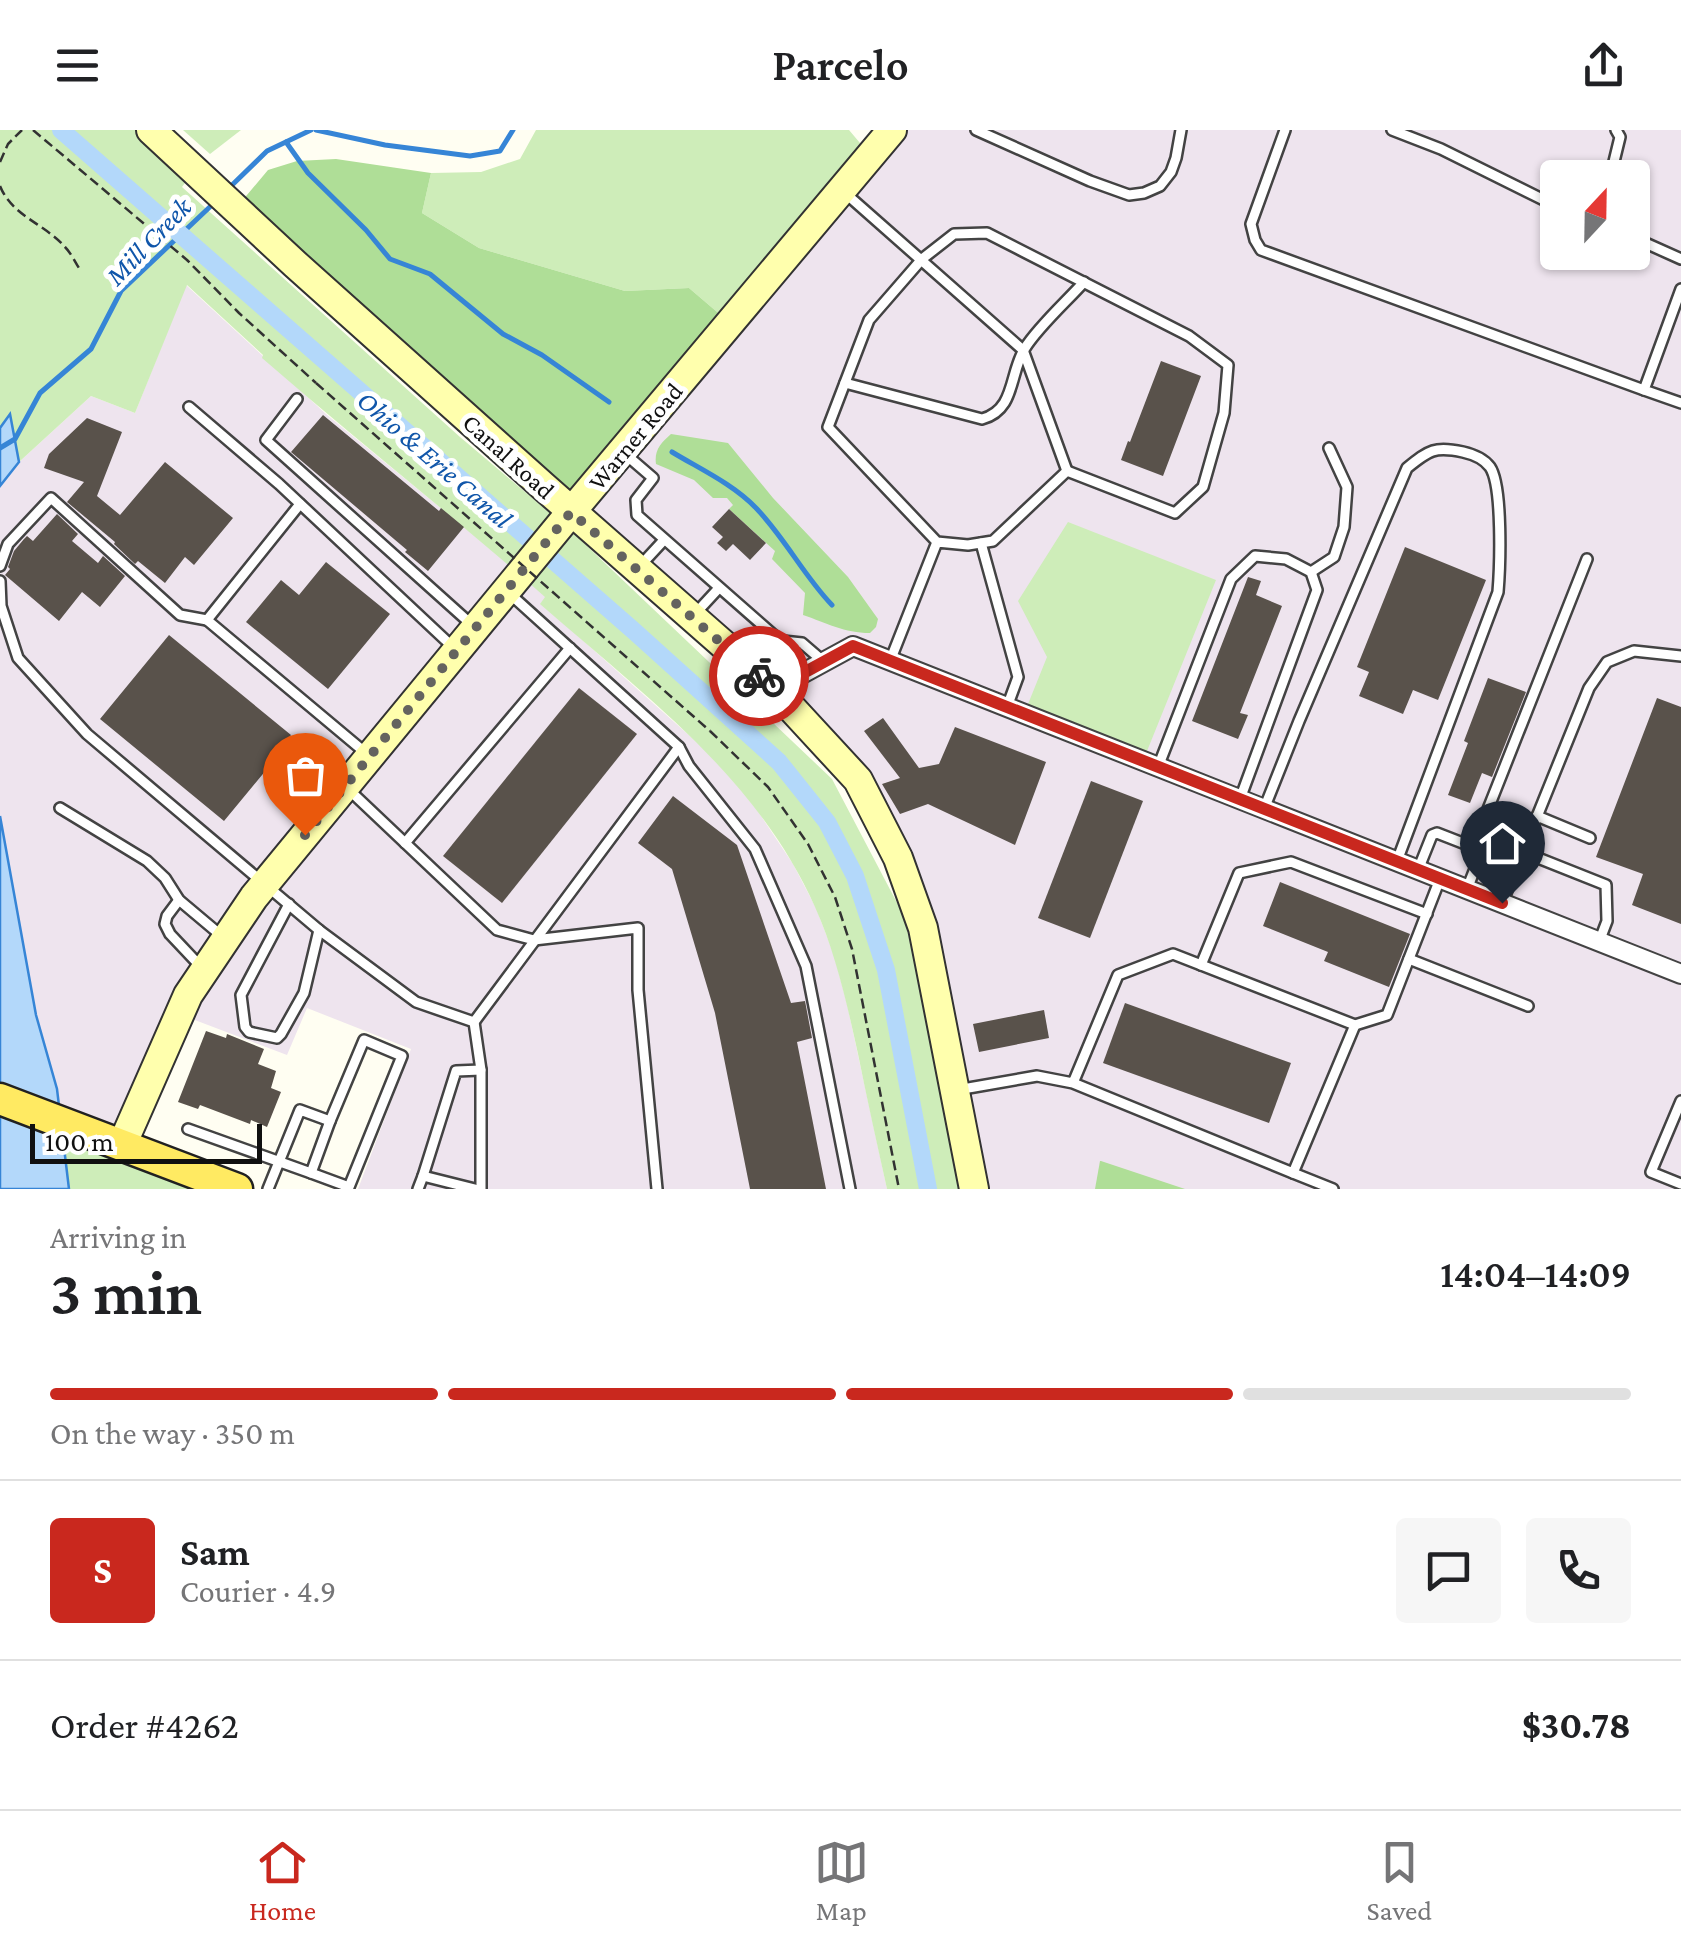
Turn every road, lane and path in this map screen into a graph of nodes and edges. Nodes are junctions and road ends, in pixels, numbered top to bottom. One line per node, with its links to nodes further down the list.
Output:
1 (22, 130): 11 (path)
2 (34, 130): 104 (path, bridge)
3 (151, 130): 31 (street, Canal Road)
4 (892, 130): 13 (street, Warner Road)
5 (976, 130): 6 (lane)
6 (1181, 130)
7 (1285, 130): 23 (lane)
8 (1392, 130): 14 (lane)
9 (1616, 130): 10 (lane)
10 (1614, 160)
11 (0, 162)
12 (0, 186): 18 (path)
13 (842, 190): 17 (lane); 28 (street, Warner Road)
14 (1540, 198)
15 (1650, 246): 16 (lane)
16 (1681, 259)
17 (922, 260): 19 (lane); 21 (lane); 22 (lane)
18 (79, 268)
19 (1084, 282): 21 (lane); 29 (lane)
20 (1681, 288): 23 (lane)
21 (1024, 350): 22 (lane); 29 (lane)
22 (845, 383): 33 (lane)
23 (1644, 390): 25 (lane)
24 (297, 399): 44 (lane)
25 (1681, 403)
26 (189, 407): 30 (lane)
27 (1328, 448): 38 (lane)
28 (622, 451): 31 (street, Warner Road); 32 (lane)
29 (1066, 471): 34 (lane)
30 (300, 504): 43 (lane); 46 (lane)
31 (567, 518): 37 (street, Canal Road); 41 (street, Warner Road)
32 (664, 540): 37 (lane); 40 (lane)
33 (937, 542): 34 (lane); 48 (lane)
34 (981, 542): 51 (lane)
35 (1587, 559): 62 (lane)
36 (0, 566): 43 (lane)
37 (638, 570): 42 (street, Canal Road)
38 (1310, 572): 54 (lane); 56 (lane)
39 (0, 581): 67 (lane)
40 (720, 588): 42 (lane); 49 (lane)
41 (507, 591): 44 (street, Warner Road); 45 (lane)
42 (692, 617): 50 (street, Canal Road)
43 (207, 620): 53 (lane)
44 (476, 628): 46 (street, Warner Road)
45 (570, 648): 52 (lane); 61 (lane)
46 (457, 651): 53 (street, Warner Road)
47 (1681, 656): 59 (lane)
48 (890, 661): 49 (street); 51 (street)
49 (824, 662): 50 (street)
50 (774, 689): 86 (street, Canal Road)
51 (1007, 707): 54 (street)
52 (679, 747): 75 (lane); 103 (lane)
53 (370, 756): 55 (street, Warner Road)
54 (1158, 767): 56 (street)
55 (345, 786): 61 (lane); 67 (street, Warner Road)
56 (1240, 800): 58 (street)
57 (60, 808): 69 (lane)
58 (1264, 809): 64 (street); 64 (lane)
59 (1537, 816): 60 (lane); 63 (lane)
60 (1590, 838)
61 (404, 842): 75 (lane)
62 (1472, 847): 65 (lane); 68 (lane)
63 (1523, 852): 70 (lane); 76 (lane)
64 (1397, 862): 65 (street)
65 (1418, 870): 66 (street)
66 (1440, 879): 68 (street); 72 (lane)
67 (265, 884): 71 (lane); 74 (street, Warner Road)
68 (1466, 889): 70 (street)
69 (179, 900): 74 (lane); 79 (lane)
70 (1502, 903): 76 (street)
71 (288, 904): 73 (lane); 73 (lane)
72 (1426, 914): 77 (lane); 78 (lane)
73 (320, 930): 82 (lane)
74 (226, 938): 79 (street, Warner Road)
75 (534, 940): 82 (lane); 102 (lane)
76 (1599, 942): 80 (street)
77 (1409, 959): 81 (lane); 83 (lane)
78 (1201, 965): 83 (lane); 85 (lane)
79 (204, 970): 91 (street, Warner Road)
80 (1681, 974)
81 (1528, 1006)
82 (474, 1022): 84 (lane)
83 (1356, 1025): 94 (lane)
84 (482, 1070): 95 (lane); 101 (lane)
85 (1073, 1083): 86 (lane); 94 (lane)
86 (954, 1091): 105 (street, Canal Road)
87 (0, 1099): 91 (main road)
88 (1681, 1101): 96 (lane)
89 (330, 1121): 92 (lane); 93 (lane); 97 (lane)
90 (188, 1129): 92 (lane)
91 (122, 1145): 98 (main road)
92 (280, 1162): 93 (lane); 99 (lane)
93 (311, 1173): 97 (lane)
94 (1294, 1173): 106 (lane)
95 (422, 1176): 100 (lane); 101 (lane)
96 (1681, 1184)
97 (352, 1188)
98 (237, 1189)
99 (268, 1189)
100 (418, 1189)
101 (478, 1189)
102 (657, 1189)
103 (850, 1189)
104 (899, 1189)
105 (974, 1189)
106 (1333, 1189)

